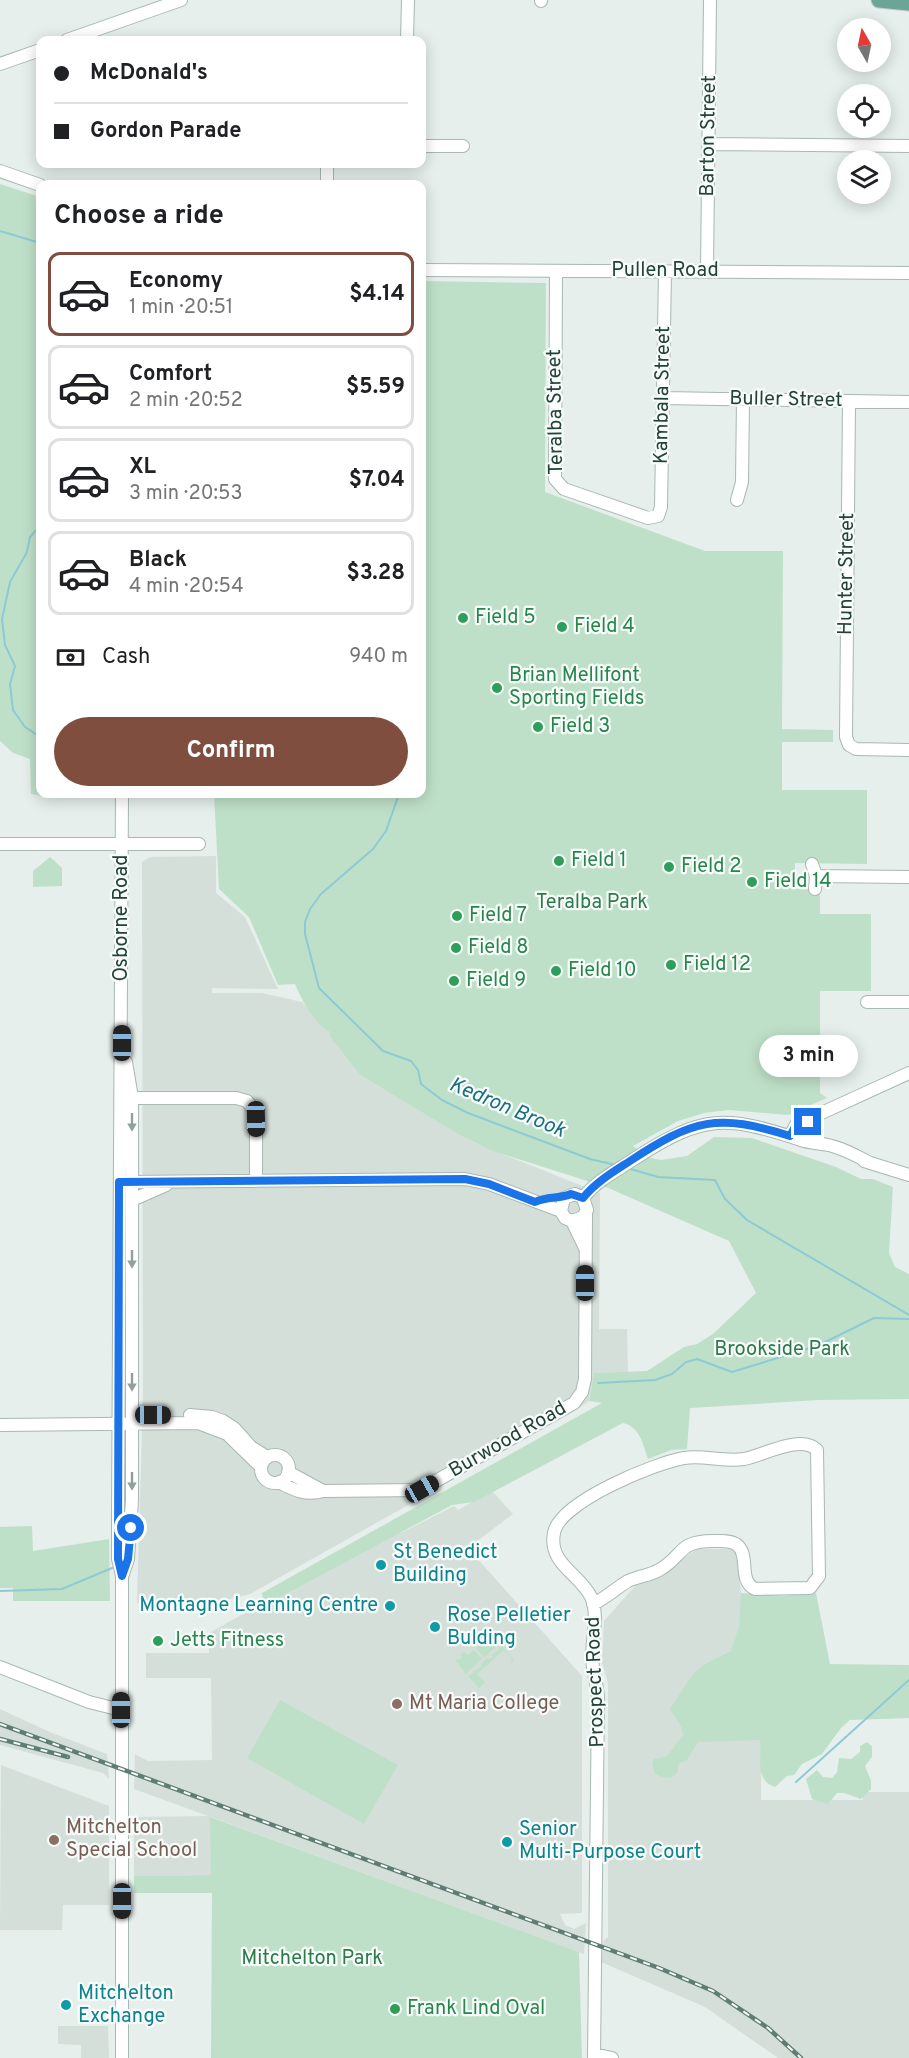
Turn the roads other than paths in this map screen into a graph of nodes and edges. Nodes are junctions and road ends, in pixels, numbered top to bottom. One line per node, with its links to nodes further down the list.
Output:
1 (181, 0): 6 (street)
2 (408, 0): 7 (street)
3 (710, 0): 10 (street, Barton Street)
4 (879, 0): 5 (main road)
5 (909, 3)
6 (78, 36)
7 (407, 36)
8 (36, 56): 9 (street)
9 (0, 64)
10 (708, 144): 13 (street); 19 (street, Barton Street)
11 (426, 146): 12 (street)
12 (463, 146)
13 (909, 146)
14 (0, 171): 15 (street)
15 (36, 184)
16 (426, 270): 17 (street, Pullen Road)
17 (556, 271): 18 (street, Pullen Road); 26 (street, Teralba Street)
18 (665, 271): 19 (street, Pullen Road); 21 (street, Kambala Street)
19 (707, 271): 20 (street, Pullen Road)
20 (909, 273)
21 (663, 398): 22 (street, Buller Street); 26 (street, Kambala Street)
22 (743, 399): 23 (street, Buller Street); 25 (street)
23 (849, 401): 24 (street, Buller Street); 27 (street, Hunter Street)
24 (909, 402)
25 (737, 500)
26 (656, 517)
27 (909, 750)
28 (122, 798): 29 (street, Osborne Road)
29 (122, 843): 30 (street); 31 (street); 36 (street, Osborne Road)
30 (0, 844)
31 (199, 844)
32 (814, 876): 33 (street)
33 (909, 877)
34 (867, 1002): 35 (street)
35 (909, 1002)
36 (122, 1043): 38 (street, Osborne Road); 42 (street, Osborne Road)
37 (909, 1072): 39 (street)
38 (132, 1098): 41 (street); 43 (street, Osborne Road, one-way to 43)
39 (799, 1139): 40 (street); 45 (street)
40 (909, 1175)
41 (256, 1181): 44 (street); 47 (street)
42 (119, 1182): 43 (street); 52 (street, Osborne Road)
43 (132, 1182): 44 (street); 46 (street, Osborne Road)
44 (169, 1183): 46 (street)
45 (583, 1198): 47 (street); 48 (street)
46 (132, 1200): 51 (street, Osborne Road, one-way to 51)
47 (562, 1204): 49 (street)
48 (586, 1214): 49 (street); 50 (street, Burwood Road)
49 (572, 1221): 50 (street)
50 (585, 1248): 57 (street, Burwood Road)
51 (132, 1420): 52 (street); 54 (street); 58 (street, Osborne Road, one-way to 58)
52 (118, 1423): 53 (street); 58 (street, Osborne Road)
53 (0, 1425)
54 (264, 1462): 55 (street); 56 (street)
55 (288, 1472): 56 (street); 57 (street, Burwood Road)
56 (279, 1482): 57 (street, Burwood Road)
57 (323, 1491)
58 (122, 1576): 61 (street, Osborne Road)
59 (593, 1604): 59 (street, Prospect Road); 62 (street, Prospect Road)
60 (0, 1668): 61 (street)
61 (121, 1710): 63 (street, Osborne Road)
62 (594, 2056): 64 (street)
63 (122, 2058)
64 (612, 2058)

